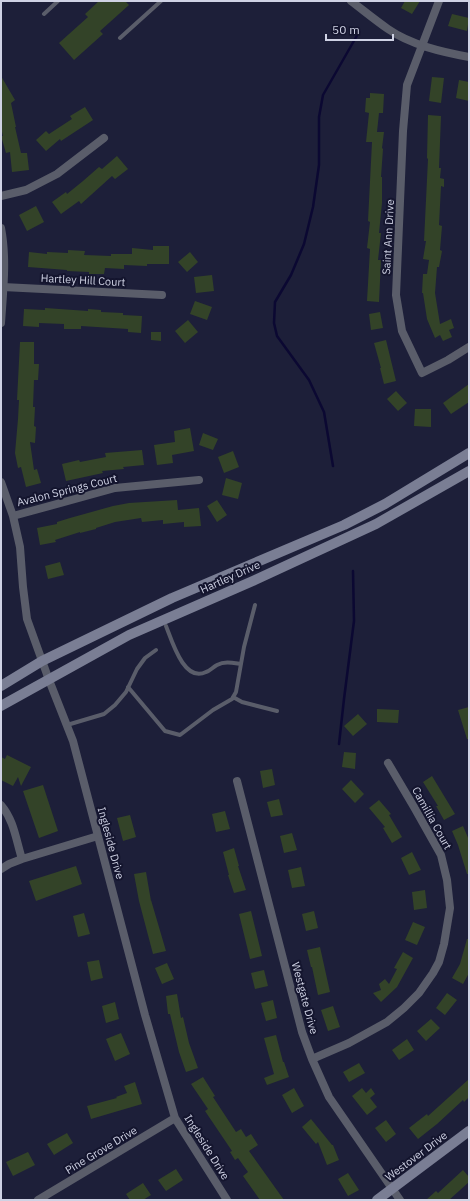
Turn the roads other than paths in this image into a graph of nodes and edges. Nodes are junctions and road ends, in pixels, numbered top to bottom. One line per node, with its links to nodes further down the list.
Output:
1 (58, 1): 5 (lane)
2 (161, 1): 6 (lane)
3 (351, 1): 7 (street)
4 (439, 1): 7 (street)
5 (44, 14)
6 (120, 38)
7 (422, 45): 8 (street); 15 (street, Saint Ann Drive)
8 (469, 57)
9 (104, 138): 10 (street)
10 (1, 196)
11 (1, 228): 12 (street)
12 (4, 287): 13 (street, Hartley Hill Court); 14 (street)
13 (162, 295)
14 (1, 323)
15 (469, 347)
16 (469, 453): 24 (street, Hartley Drive)
17 (469, 471): 26 (street, Hartley Drive)
18 (199, 480): 20 (street, Avalon Springs Court)
19 (1, 482): 20 (street, Ingleside Drive)
20 (13, 516): 24 (street, Ingleside Drive)
21 (255, 606): 25 (lane)
22 (166, 626): 25 (lane)
23 (156, 650): 28 (lane)
24 (42, 661): 26 (street, Ingleside Drive); 27 (street, Hartley Drive)
25 (241, 664): 29 (lane)
26 (49, 680): 30 (street, Hartley Drive); 32 (street, Ingleside Drive)
27 (1, 686)
28 (128, 687): 29 (lane); 32 (lane)
29 (233, 697): 31 (lane)
30 (1, 706)
31 (277, 711)
32 (67, 725): 36 (street, Ingleside Drive)
33 (388, 763): 39 (street, Camillia Court)
34 (237, 781): 39 (street, Westgate Drive)
35 (1, 805): 37 (street)
36 (98, 836): 37 (street); 40 (street, Ingleside Drive)
37 (22, 859): 38 (street)
38 (1, 870)
39 (312, 1059): 42 (street, Westgate Drive)
40 (175, 1118): 43 (street, Pine Grove Drive); 44 (street, Ingleside Drive)
41 (469, 1131): 42 (street, Westover Drive)
42 (392, 1189): 45 (street, Westover Drive); 46 (street, Westgate Drive)
43 (38, 1200)
44 (227, 1200)
45 (377, 1200)
46 (400, 1200)

